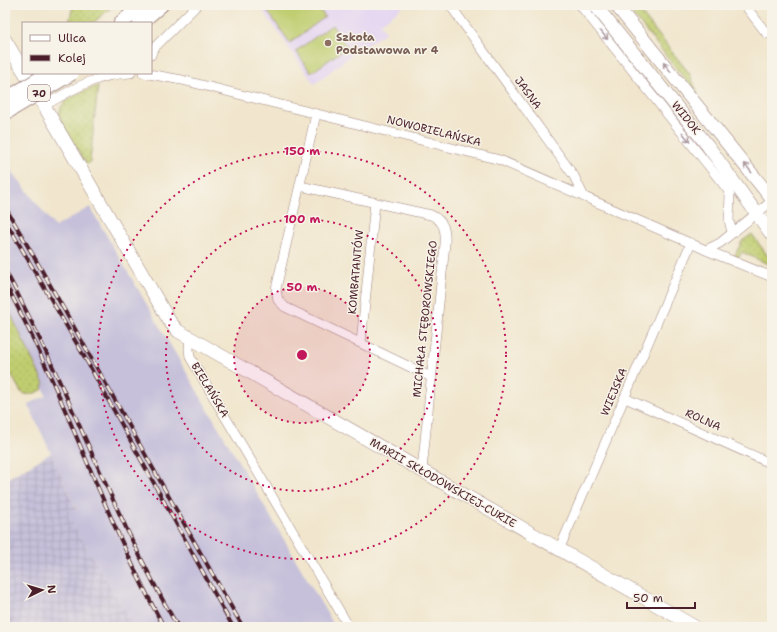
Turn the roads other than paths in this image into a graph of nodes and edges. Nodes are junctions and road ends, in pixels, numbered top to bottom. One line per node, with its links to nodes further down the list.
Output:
1 (143, 5): 9 (main road)
2 (161, 5): 10 (main road)
3 (197, 5): 13 (street)
4 (450, 5): 25 (street, JASNA)
5 (580, 5): 29 (street, WIDOK, one-way to 29)
6 (594, 5): 28 (street, WIDOK)
7 (616, 5): 26 (street, WIDOK, one-way to 7)
8 (752, 5): 11 (street)
9 (122, 22)
10 (141, 22)
11 (767, 34)
12 (5, 40): 14 (street)
13 (152, 52)
14 (22, 68)
15 (26, 74): 21 (street)
16 (47, 74): 20 (main road, 70, bridge)
17 (70, 74): 22 (main road, 70, bridge)
18 (120, 74): 21 (street)
19 (150, 74): 23 (street, NOWOBIELAŃSKA)
20 (5, 100)
21 (44, 106): 34 (street)
22 (5, 113)
23 (316, 114): 24 (street); 25 (street, NOWOBIELAŃSKA)
24 (300, 186): 27 (street, MICHAŁA STĘBOROWSKIEGO); 35 (street)
25 (584, 197): 31 (street, NOWOBIELAŃSKA)
26 (772, 200): 28 (street)
27 (375, 203): 35 (street, KOMBATANTÓW); 36 (street, MICHAŁA STĘBOROWSKIEGO)
28 (757, 213): 29 (street); 30 (street, WIDOK)
29 (732, 233): 32 (street)
30 (772, 235)
31 (691, 244): 32 (street, NOWOBIELAŃSKA); 37 (street, WIEJSKA)
32 (706, 250): 33 (street, NOWOBIELAŃSKA)
33 (772, 277)
34 (190, 339): 39 (street, MARII SKŁODOWSKIEJ-CURIE); 41 (street, BIELAŃSKA)
35 (362, 343): 36 (street)
36 (431, 377): 39 (street, MICHAŁA STĘBOROWSKIEGO)
37 (625, 398): 38 (street, ROLNA); 40 (street, WIEJSKA)
38 (772, 464)
39 (422, 470): 40 (street, MARII SKŁODOWSKIEJ-CURIE)
40 (559, 550): 42 (street, MARII SKŁODOWSKIEJ-CURIE)
41 (349, 627)
42 (695, 627)

